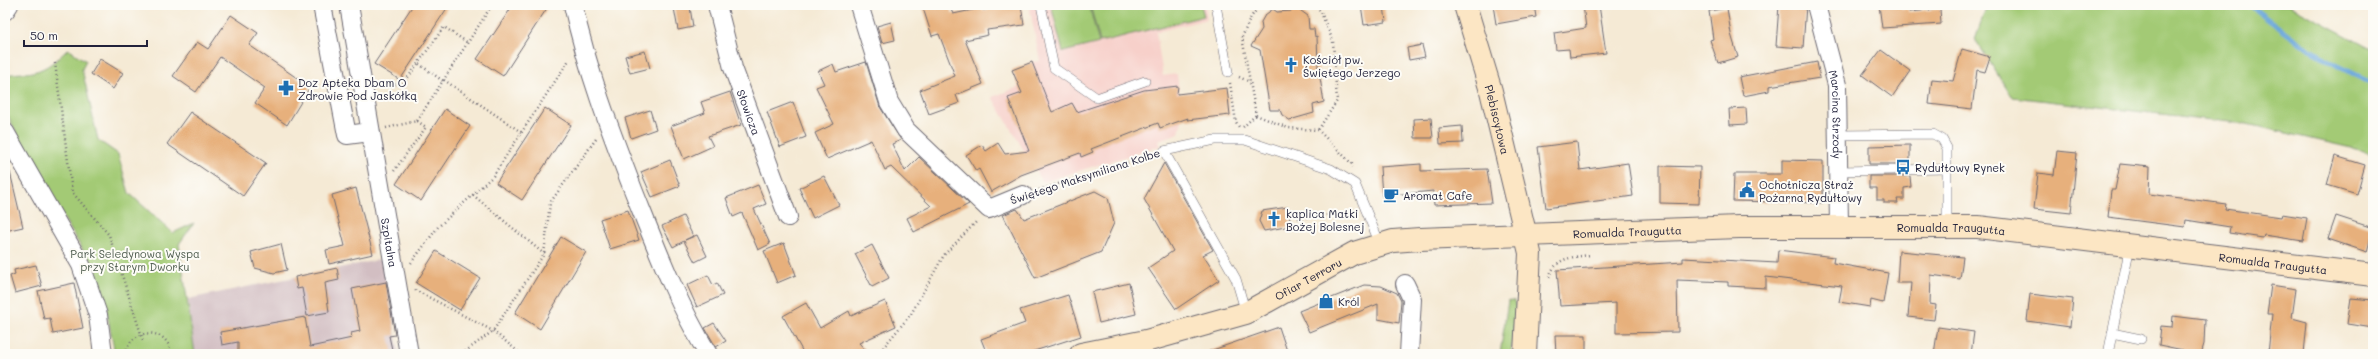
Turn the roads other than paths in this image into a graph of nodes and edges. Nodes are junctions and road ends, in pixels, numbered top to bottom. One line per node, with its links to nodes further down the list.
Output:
1 (9, 5): 11 (street)
2 (322, 5): 15 (street)
3 (349, 5): 15 (street, Szpitalna)
4 (572, 5): 34 (street)
5 (717, 5): 20 (street, Słowicza)
6 (859, 5): 19 (street, Świętego Maksymiliana Kolbe)
7 (1041, 5): 13 (lane)
8 (1216, 5): 12 (lane)
9 (1465, 5): 23 (street, Plebiscytowa)
10 (1816, 5): 16 (street, Marcina Strzody)
11 (5, 11)
12 (1228, 72)
13 (1145, 81)
14 (5, 132): 32 (street)
15 (370, 132): 33 (street, Szpitalna)
16 (1838, 135): 17 (lane); 18 (street, Marcina Strzody)
17 (1947, 169): 18 (lane); 21 (lane)
18 (1838, 171): 22 (street, Marcina Strzody)
19 (1023, 195)
20 (788, 217)
21 (1947, 226): 22 (street, Romualda Traugutta); 25 (street, Romualda Traugutta)
22 (1839, 227): 23 (street, Romualda Traugutta)
23 (1526, 235): 24 (street, Ofiar Terroru); 36 (street, Plebiscytowa)
24 (1380, 244): 28 (street, Ofiar Terroru); 28 (lane, Świętego Maksymiliana Kolbe)
25 (2131, 244): 26 (street, Romualda Traugutta); 29 (lane)
26 (2373, 275)
27 (1405, 284): 35 (street)
28 (1246, 312): 31 (street, Ofiar Terroru)
29 (2112, 333): 30 (lane); 37 (lane)
30 (2141, 339)
31 (1090, 353)
32 (103, 354)
33 (409, 354)
34 (708, 354)
35 (1410, 354)
36 (1525, 354)
37 (2108, 354)

